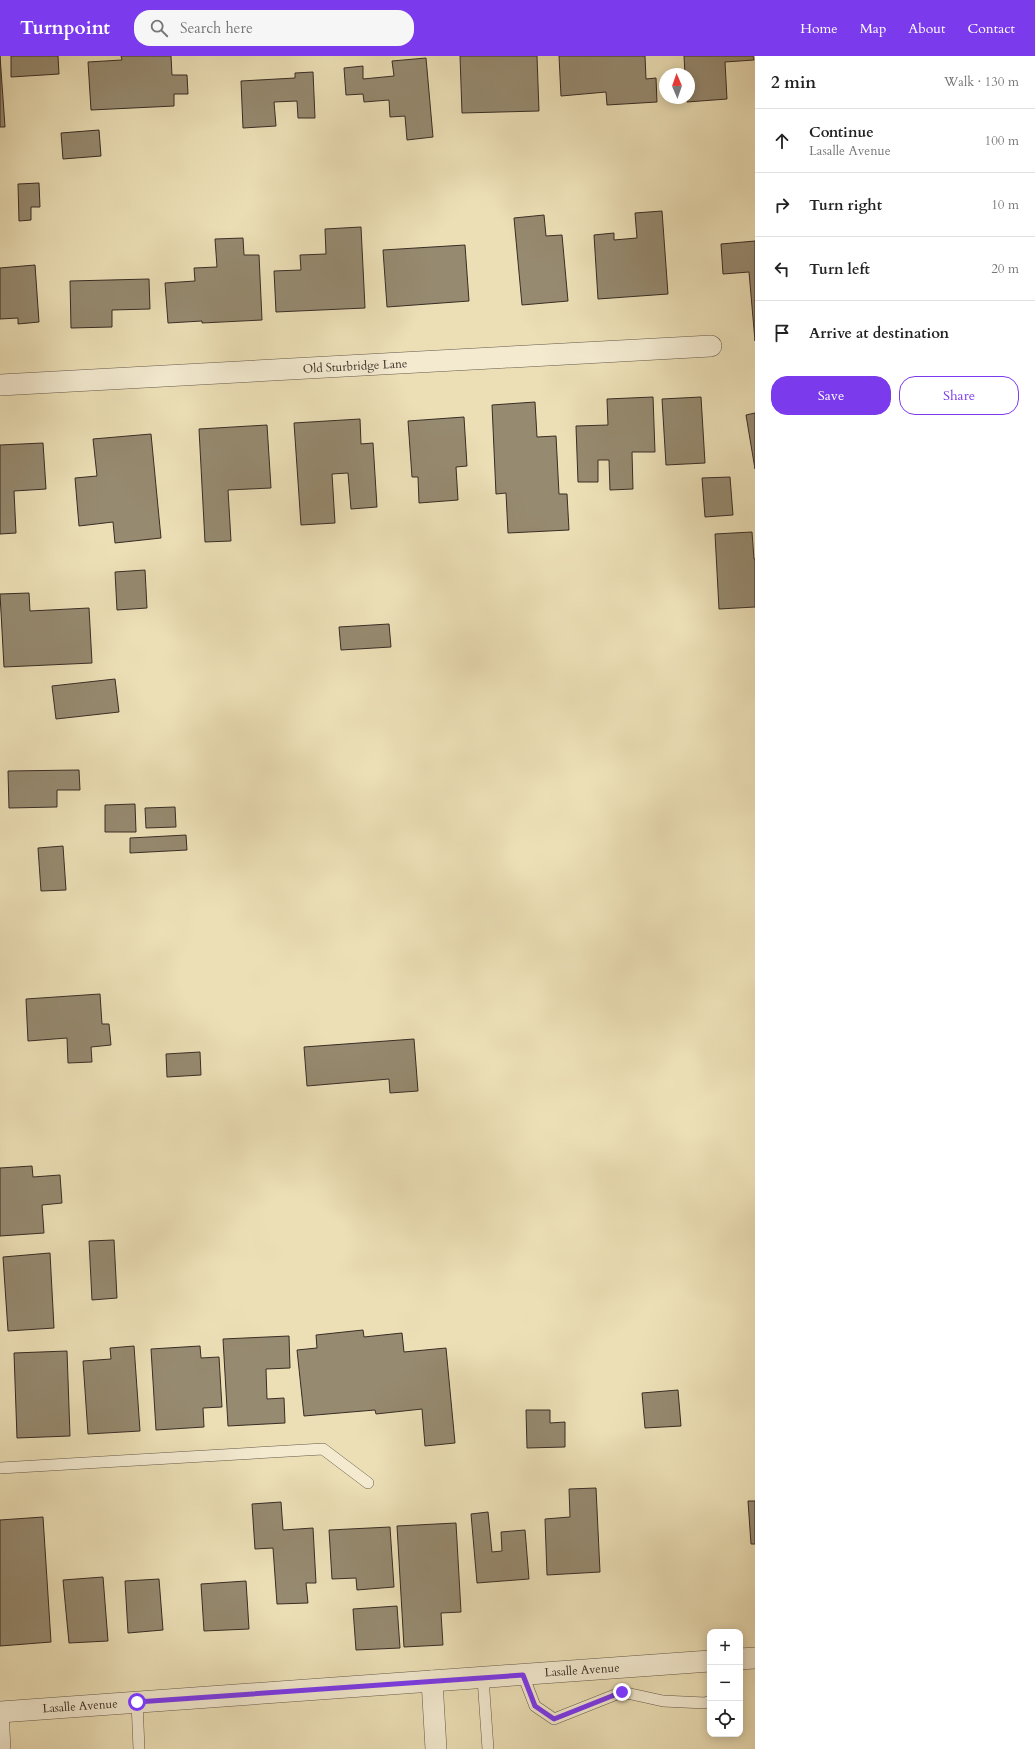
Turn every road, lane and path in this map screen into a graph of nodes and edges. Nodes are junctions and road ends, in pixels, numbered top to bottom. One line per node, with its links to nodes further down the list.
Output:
1 (711, 346): 2 (street, Old Sturbridge Lane)
2 (0, 385)
3 (0, 1468): 4 (lane)
4 (368, 1483)
5 (755, 1658): 6 (street)
6 (743, 1659)
7 (707, 1661): 8 (street, Lasalle Avenue)
8 (523, 1675): 9 (street, Lasalle Avenue); 12 (lane)
9 (483, 1678): 10 (street, Lasalle Avenue); 17 (lane)
10 (432, 1681): 11 (street, Lasalle Avenue); 16 (street)
11 (137, 1702): 13 (street, Lasalle Avenue); 15 (lane)
12 (707, 1702)
13 (1, 1712): 14 (lane)
14 (4, 1749)
15 (140, 1749)
16 (436, 1749)
17 (488, 1749)

